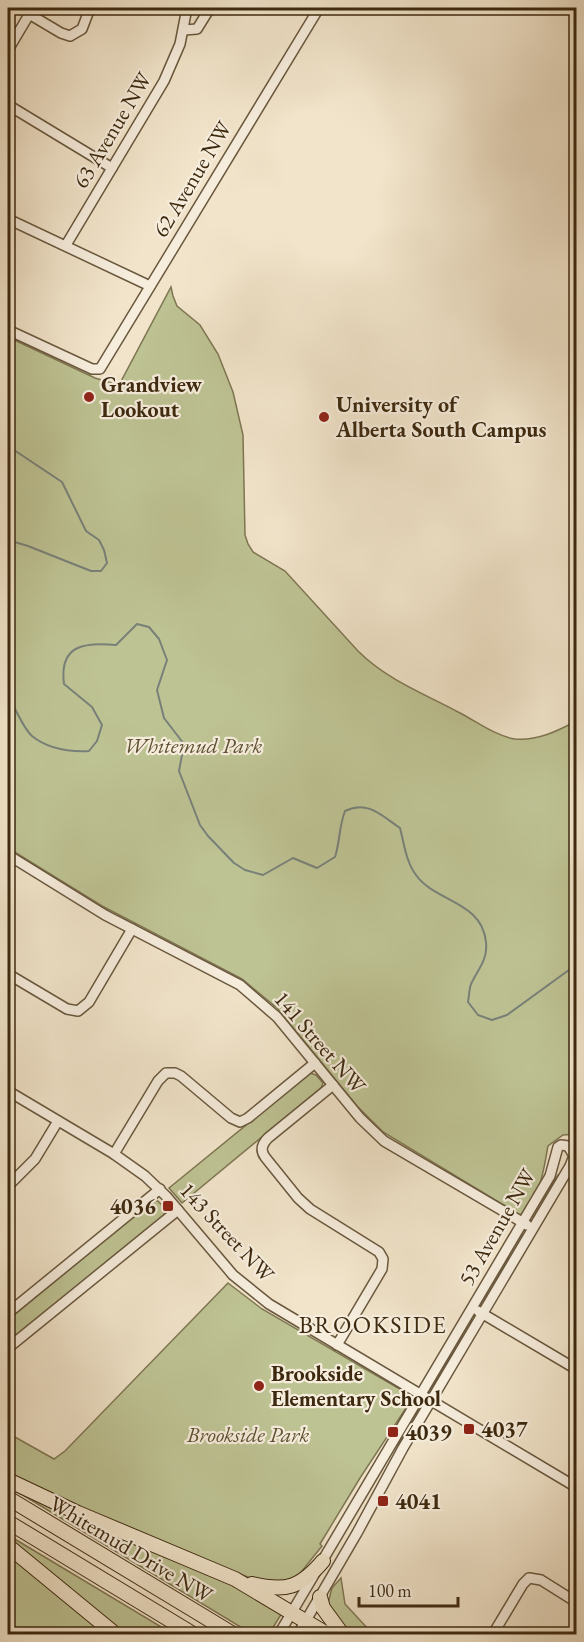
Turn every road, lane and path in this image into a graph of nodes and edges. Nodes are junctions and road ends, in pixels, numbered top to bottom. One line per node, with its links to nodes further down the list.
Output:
1 (90, 8): 5 (street)
2 (187, 8): 6 (street, 63 Avenue NW)
3 (210, 8): 6 (street)
4 (319, 8): 12 (street, 62 Avenue NW)
5 (31, 11): 7 (street)
6 (184, 30): 9 (street, 63 Avenue NW)
7 (8, 50)
8 (8, 105): 9 (street)
9 (112, 168): 11 (street, 63 Avenue NW)
10 (8, 219): 11 (street)
11 (66, 245): 12 (street)
12 (150, 286): 13 (street, 62 Avenue NW)
13 (8, 330)
14 (8, 855): 15 (street, 141 Street NW)
15 (132, 929): 16 (street); 17 (street, 141 Street NW)
16 (8, 974)
17 (315, 1063): 18 (street, 141 Street NW); 21 (street)
18 (333, 1085): 25 (street, 141 Street NW); 30 (street)
19 (8, 1091): 20 (street, 143 Street NW)
20 (58, 1121): 21 (street, 143 Street NW); 22 (street)
21 (114, 1154): 23 (street, 143 Street NW)
22 (8, 1186)
23 (160, 1189): 24 (street, 143 Street NW); 28 (street)
24 (178, 1210): 30 (street, 143 Street NW); 31 (street)
25 (523, 1223): 26 (street, 141 Street NW); 26 (street, 53 Avenue NW); 27 (street, 53 Avenue NW)
26 (533, 1229): 29 (street, 53 Avenue NW)
27 (473, 1308): 29 (street); 33 (street, 53 Avenue NW)
28 (8, 1313)
29 (483, 1313): 32 (street); 34 (street, 53 Avenue NW)
30 (337, 1345): 33 (street, 143 Street NW)
31 (8, 1348)
32 (576, 1369)
33 (421, 1394): 34 (street, 143 Street NW); 40 (street, 53 Avenue NW)
34 (431, 1400): 36 (street, 143 Street NW); 42 (street, 53 Avenue NW)
35 (8, 1480): 41 (highway)
36 (576, 1486)
37 (8, 1498): 48 (highway, Whitemud Drive NW)
38 (8, 1522): 47 (highway, Whitemud Drive NW)
39 (8, 1546): 46 (highway)
40 (323, 1561): 41 (highway); 44 (street, 53 Avenue NW)
41 (236, 1579): 44 (highway)
42 (320, 1597): 45 (street, 53 Avenue NW); 52 (highway)
43 (576, 1602): 53 (street)
44 (292, 1613): 45 (highway); 49 (street, 53 Avenue NW)
45 (306, 1621): 50 (street, 53 Avenue NW); 51 (highway)
46 (115, 1635)
47 (193, 1635)
48 (233, 1635)
49 (279, 1635)
50 (298, 1635)
51 (327, 1635)
52 (342, 1635)
53 (493, 1635)

